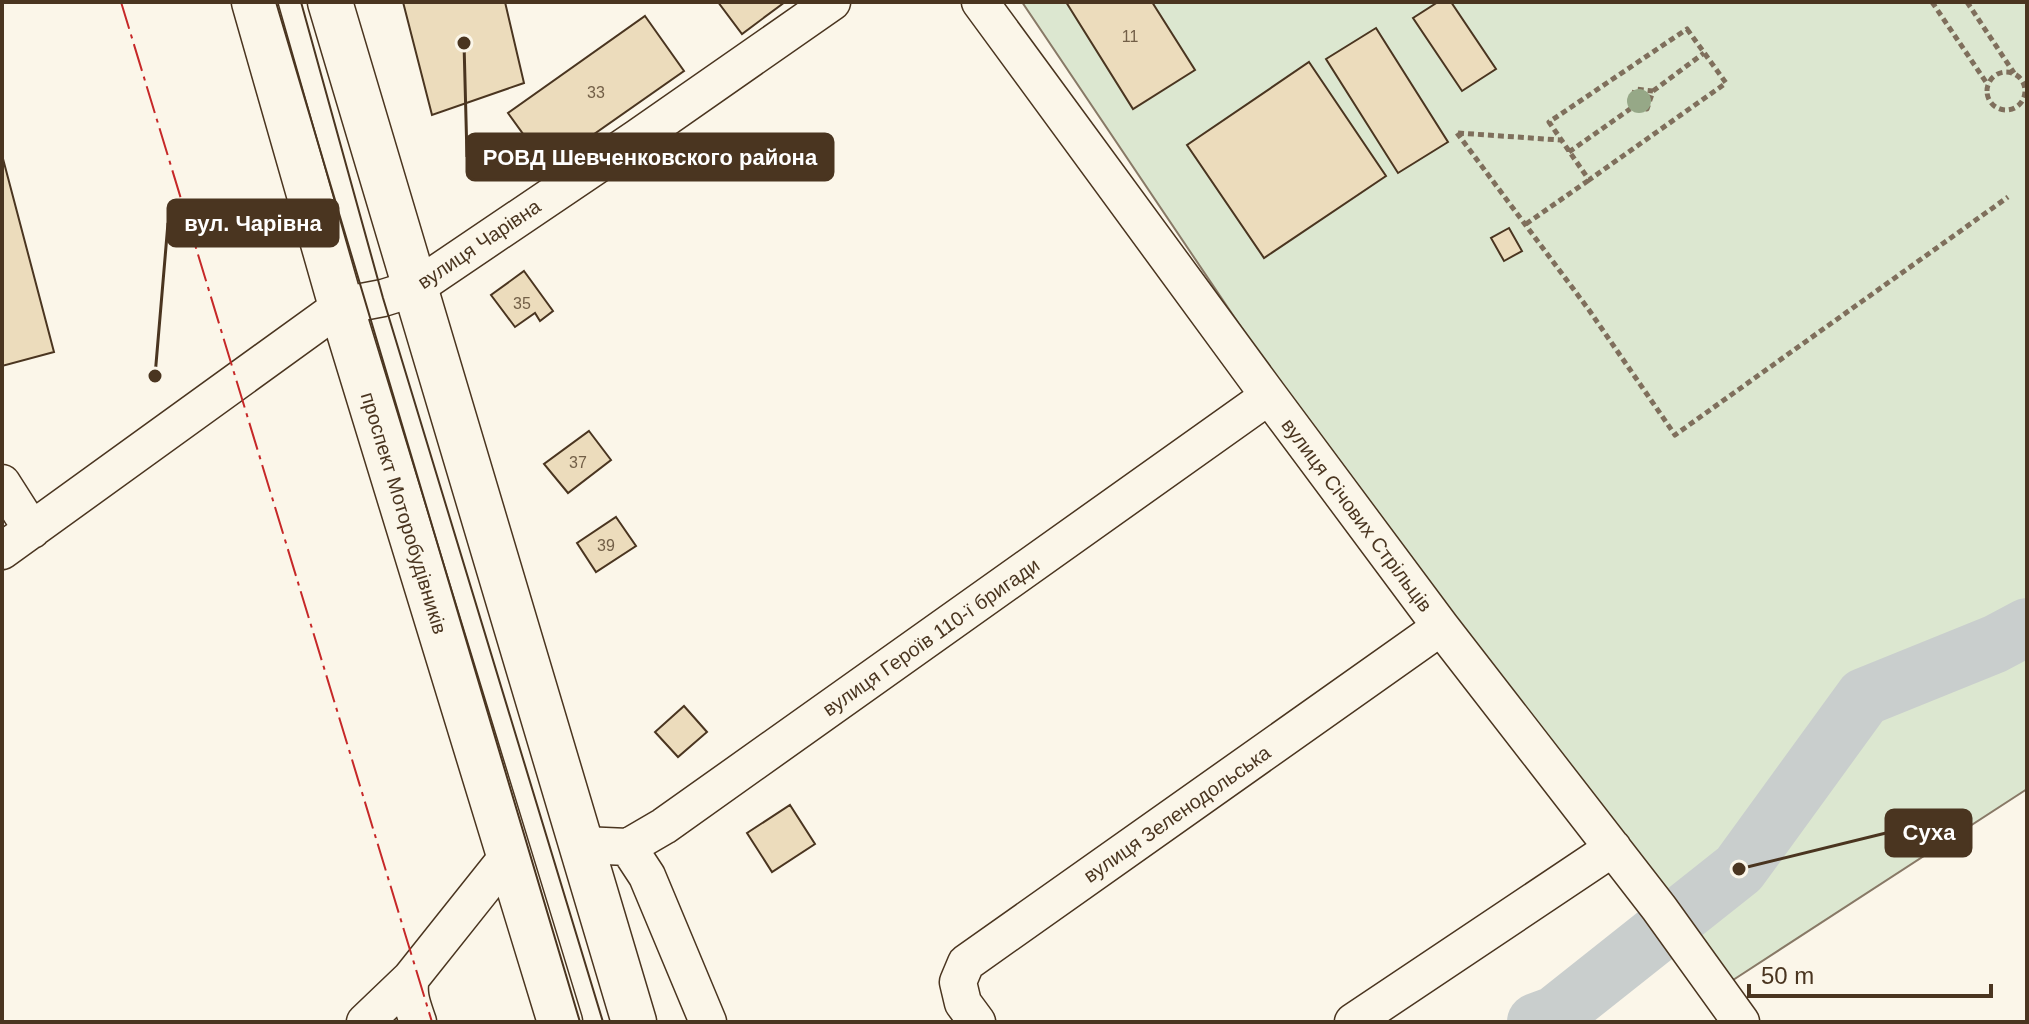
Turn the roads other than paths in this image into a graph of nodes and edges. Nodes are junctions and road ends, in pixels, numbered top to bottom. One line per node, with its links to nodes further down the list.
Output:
1 (254, 2): 6 (main road, проспект Моторобудівників)
2 (330, 2): 5 (main road)
3 (832, 2): 5 (street, вулиця Чарівна)
4 (980, 2): 7 (street, вулиця Січових Стрільців)
5 (415, 288): 6 (street, вулиця Чарівна); 12 (main road)
6 (341, 306): 9 (street, вулиця Чарівна); 15 (main road, проспект Моторобудівників)
7 (1269, 396): 11 (street, вулиця Січових Стрільців); 13 (street, вулиця Героїв 110-ї бригади)
8 (2, 483): 9 (street)
9 (32, 530): 10 (street, вулиця Чарівна)
10 (2, 551)
11 (1441, 627): 14 (street, вулиця Січових Стрільців); 22 (street, вулиця Зеленодольська)
12 (582, 845): 13 (street); 20 (main road)
13 (628, 847): 21 (street)
14 (1613, 848): 23 (street); 24 (street, вулиця Січових Стрільців)
15 (509, 855): 16 (street); 19 (main road, проспект Моторобудівників)
16 (411, 978): 17 (street); 18 (street)
17 (365, 1022)
18 (418, 1022)
19 (560, 1022)
20 (634, 1022)
21 (708, 1022)
22 (977, 1022)
23 (1353, 1022)
24 (1741, 1022)

